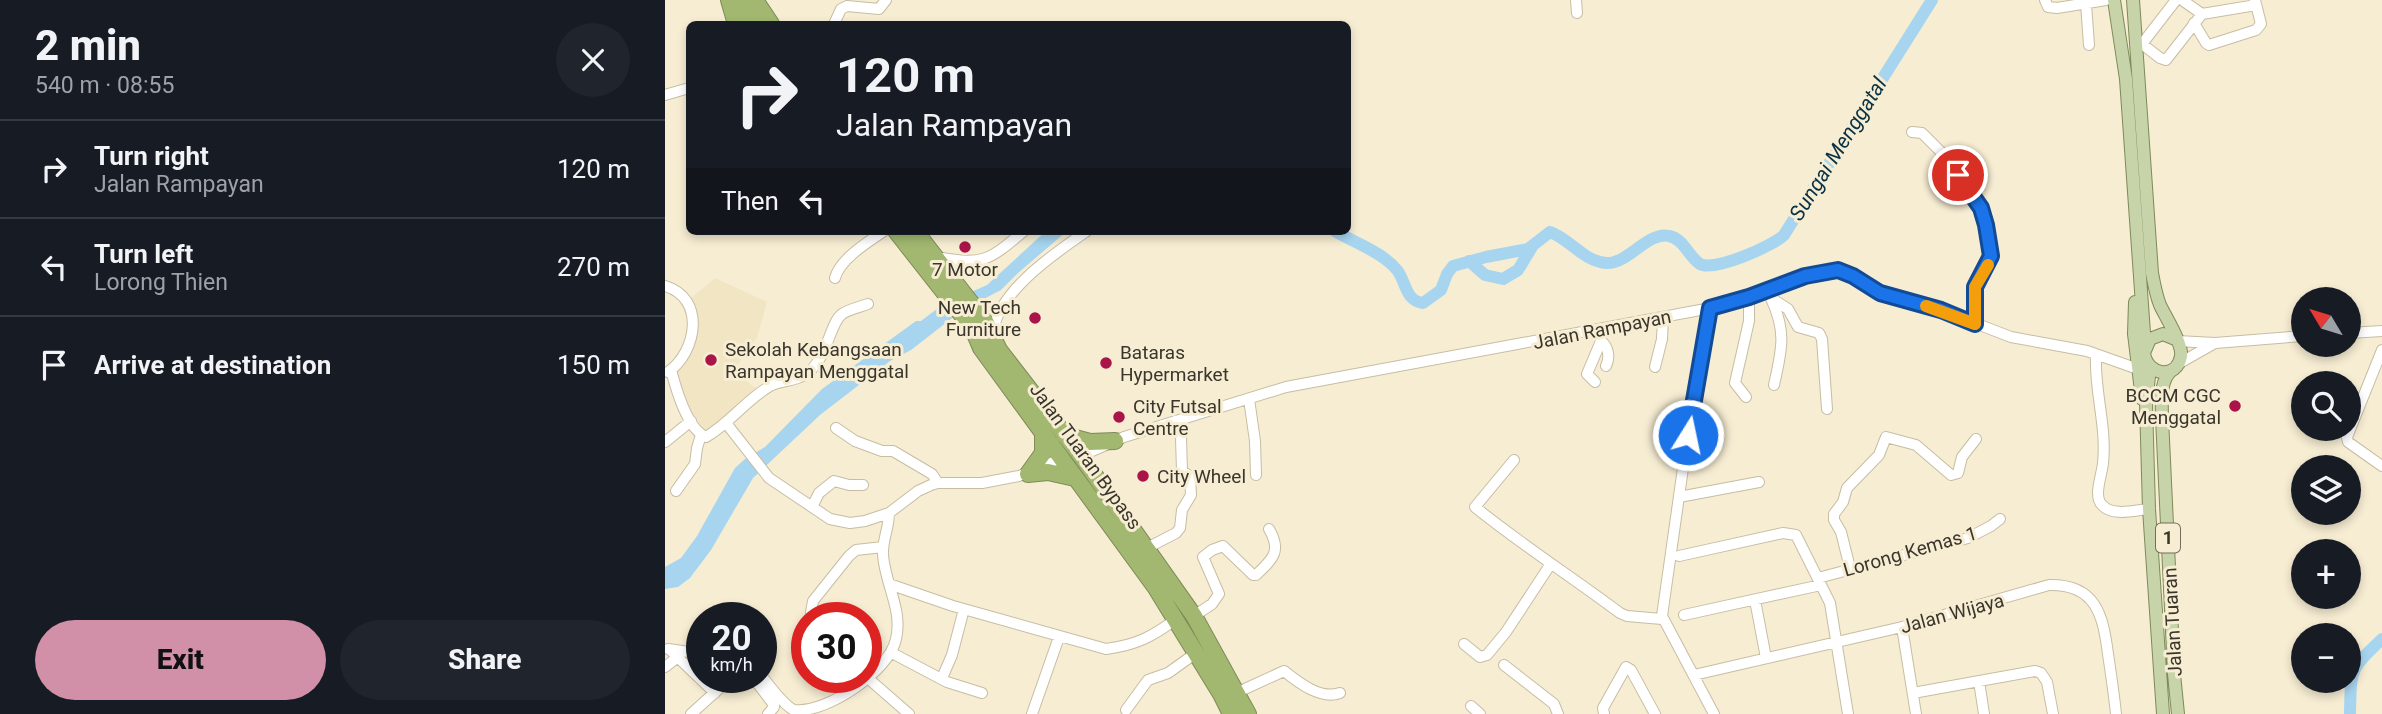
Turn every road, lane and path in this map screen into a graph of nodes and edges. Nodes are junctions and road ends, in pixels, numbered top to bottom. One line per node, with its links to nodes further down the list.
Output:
1 (729, 0): 17 (highway)
2 (740, 0): 18 (highway)
3 (750, 0): 19 (highway)
4 (755, 0): 20 (highway)
5 (886, 0): 21 (street)
6 (1576, 0): 15 (street)
7 (2045, 0): 13 (street)
8 (2106, 0): 13 (street)
9 (2113, 0): 25 (main road)
10 (2125, 0): 25 (main road)
11 (2133, 0): 24 (main road, 1)
12 (2176, 1): 16 (street); 24 (street)
13 (2091, 2): 23 (street)
14 (2255, 2): 16 (street); 22 (street)
15 (1577, 13)
16 (2202, 14): 22 (street)
17 (735, 21)
18 (752, 21)
19 (760, 21)
20 (769, 21)
21 (836, 21)
22 (2194, 23): 24 (street)
23 (2089, 45)
24 (2140, 45): 28 (main road, 1)
25 (2126, 79): 35 (main road)
26 (686, 89): 27 (street)
27 (665, 95)
28 (2142, 104): 35 (main road); 51 (main road, 1)
29 (1912, 132): 45 (street)
30 (878, 235): 37 (street)
31 (900, 235): 39 (highway, Jalan Tuaran Bypass)
32 (918, 235): 36 (highway, Jalan Tuaran Bypass)
33 (1019, 235): 36 (street)
34 (1081, 235): 52 (street)
35 (2137, 251): 54 (main road)
36 (933, 257): 39 (highway, Jalan Tuaran Bypass)
37 (835, 278)
38 (665, 286): 62 (street)
39 (955, 293): 46 (highway, Jalan Tuaran Bypass)
40 (1769, 294): 41 (street, Jalan Rampayan); 45 (street, Jalan Rampayan); 65 (street); 68 (street)
41 (1749, 297): 43 (street, Jalan Rampayan); 66 (street)
42 (867, 304): 71 (street)
43 (1710, 308): 44 (street, Jalan Rampayan); 76 (street)
44 (1663, 318): 49 (street, Jalan Rampayan); 60 (street)
45 (1975, 324): 56 (street, Jalan Rampayan)
46 (979, 325): 52 (highway, Jalan Tuaran Bypass); 73 (highway, Jalan Tuaran Bypass)
47 (2382, 331): 48 (street)
48 (2361, 332)
49 (1601, 335): 58 (street); 64 (street); 67 (street, Jalan Rampayan)
50 (2291, 337): 53 (street)
51 (2176, 340): 53 (street); 54 (main road); 59 (main road, 1)
52 (993, 341): 74 (highway, Jalan Tuaran Bypass)
53 (2215, 343): 59 (street)
54 (2141, 348): 57 (street); 61 (main road)
55 (2382, 350): 63 (street)
56 (2096, 354): 57 (street, Jalan Rampayan); 95 (street)
57 (2117, 360): 61 (street, Jalan Rampayan)
58 (1606, 366)
59 (2177, 366): 61 (main road); 158 (main road, Jalan Tuaran / 1)
60 (1655, 367)
61 (2144, 368): 95 (main road, Jalan Tuaran / 1)
62 (668, 372): 69 (street)
63 (2376, 378): 84 (street)
64 (1595, 382)
65 (1774, 385)
66 (1746, 397)
67 (1249, 400): 70 (street, Jalan Rampayan); 86 (street)
68 (1827, 409)
69 (691, 421): 75 (street); 79 (street)
70 (1175, 421): 78 (street, Jalan Rampayan); 100 (street)
71 (726, 424): 75 (street); 94 (street)
72 (836, 428): 89 (street)
73 (1044, 433): 81 (highway, Jalan Tuaran Bypass); 85 (highway)
74 (1062, 434): 78 (highway); 80 (highway, Jalan Tuaran Bypass)
75 (701, 435): 92 (street)
76 (1688, 435)
77 (1976, 439): 103 (street)
78 (1115, 441): 80 (street, Jalan Rampayan); 91 (highway)
79 (665, 442)
80 (1081, 456): 91 (highway, Jalan Tuaran Bypass); 111 (highway)
81 (1062, 458): 85 (street); 87 (highway, Jalan Tuaran Bypass)
82 (1514, 460): 102 (street)
83 (1680, 461): 93 (street)
84 (2382, 466)
85 (1028, 474): 87 (highway); 89 (street)
86 (1256, 475)
87 (1075, 478): 111 (highway, Jalan Tuaran Bypass)
88 (1759, 482): 93 (street)
89 (938, 483): 96 (street)
90 (863, 485): 94 (street)
91 (1101, 487): 100 (highway, Jalan Tuaran Bypass)
92 (676, 491)
93 (1679, 497): 112 (street)
94 (811, 507): 96 (street)
95 (2149, 509): 157 (main road, Jalan Tuaran / 1)
96 (889, 513): 99 (street)
97 (2000, 519): 103 (street, Lorong Kemas 1)
98 (1269, 529): 110 (street)
99 (883, 547): 105 (street); 107 (street)
100 (1145, 549): 110 (highway, Jalan Tuaran Bypass)
101 (1679, 556): 104 (street)
102 (1549, 565): 112 (street); 116 (street)
103 (1850, 568): 104 (street, Lorong Kemas 1)
104 (1819, 582): 106 (street, Lorong Kemas 1); 115 (street)
105 (889, 584): 108 (street); 118 (street)
106 (1755, 600): 109 (street, Lorong Kemas 1); 120 (street)
107 (813, 602)
108 (964, 609): 114 (street); 126 (street)
109 (1684, 615)
110 (1194, 616): 135 (highway, Jalan Tuaran Bypass)
111 (1176, 619): 114 (street); 119 (highway, Jalan Tuaran Bypass)
112 (1662, 619): 125 (street)
113 (1902, 627): 115 (street, Jalan Wijaya); 129 (street); 156 (street, Jalan Wijaya)
114 (1059, 637): 144 (street)
115 (1837, 640): 120 (street, Jalan Wijaya); 152 (street)
116 (1464, 644)
117 (671, 652): 123 (street); 124 (street)
118 (892, 653): 121 (street); 126 (street)
119 (1196, 653): 139 (street); 145 (highway, Jalan Tuaran Bypass)
120 (1766, 658): 125 (street, Jalan Wijaya)
121 (882, 665)
122 (1504, 665): 148 (street)
123 (686, 666)
124 (665, 667)
125 (1694, 675): 151 (street)
126 (942, 678): 134 (street)
127 (1979, 681): 129 (street); 154 (street); 155 (street)
128 (882, 690): 143 (street)
129 (1913, 692): 153 (street)
130 (715, 693): 141 (street)
131 (765, 693): 142 (street)
132 (777, 693): 140 (street)
133 (855, 693): 138 (street)
134 (982, 693)
135 (1236, 693): 136 (street); 146 (highway, Jalan Tuaran Bypass)
136 (1340, 693)
137 (1471, 706): 147 (street)
138 (836, 709): 140 (street)
139 (1126, 710)
140 (793, 712)
141 (691, 714)
142 (768, 714)
143 (909, 714)
144 (1032, 714)
145 (1231, 714)
146 (1248, 714)
147 (1480, 714)
148 (1559, 714)
149 (1604, 714): 150 (street)
150 (1655, 714)
151 (1714, 714)
152 (1848, 714)
153 (1916, 714)
154 (1984, 714)
155 (2053, 714)
156 (2116, 714)
157 (2163, 714)
158 (2178, 714)

